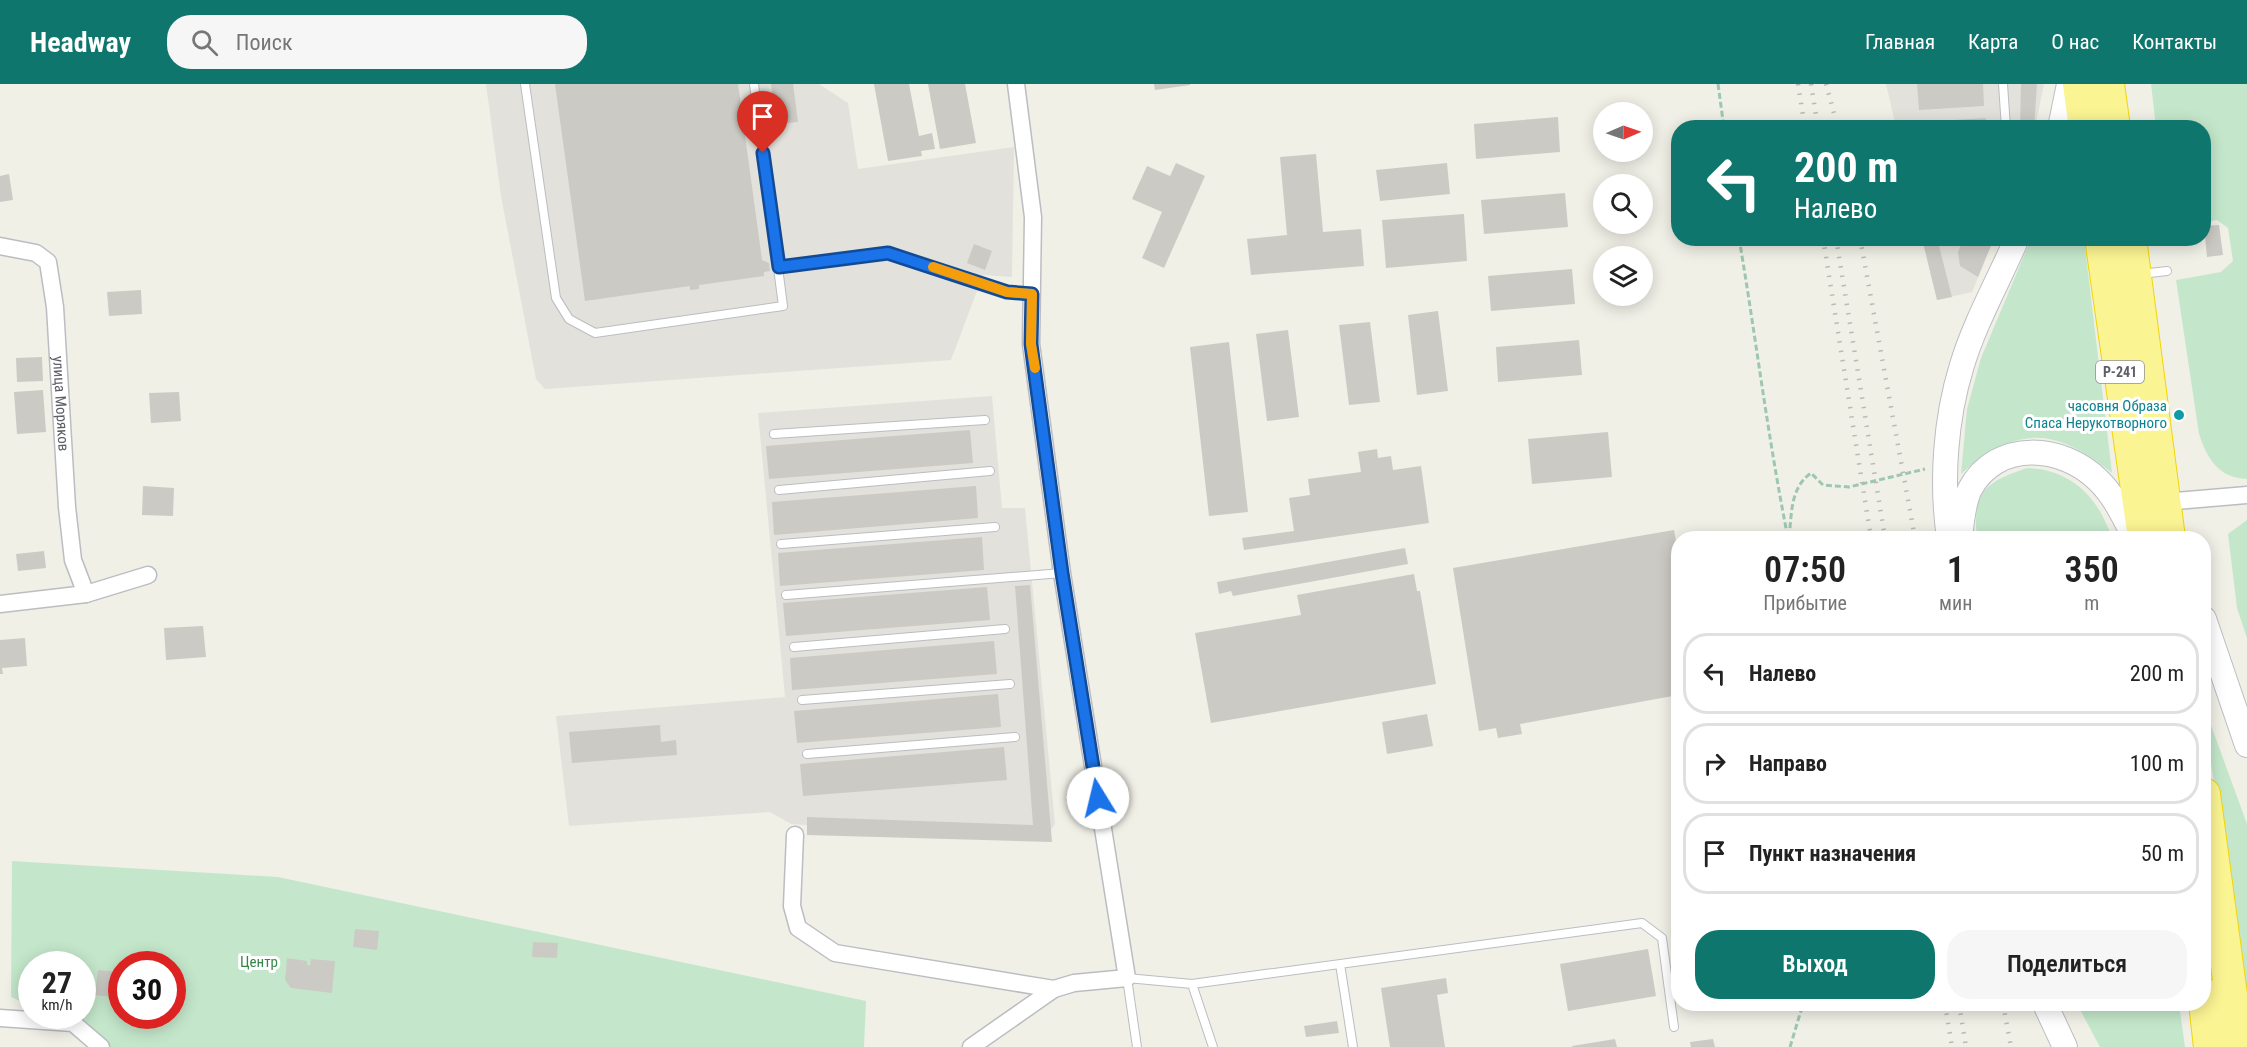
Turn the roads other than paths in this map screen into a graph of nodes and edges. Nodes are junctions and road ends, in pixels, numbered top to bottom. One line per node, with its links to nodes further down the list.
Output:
1 (525, 84): 16 (lane)
2 (754, 84): 16 (lane)
3 (1016, 84): 19 (street)
4 (2003, 84): 8 (lane)
5 (2069, 84): 9 (main road)
6 (2079, 84): 10 (highway)
7 (2108, 84): 11 (highway)
8 (2005, 120)
9 (2062, 120)
10 (2084, 120)
11 (2113, 120)
12 (0, 246): 33 (street, улица Моряков)
13 (2014, 246): 27 (main road)
14 (2103, 246): 25 (highway, Р-241)
15 (2131, 246): 18 (highway, Р-241)
16 (779, 267): 19 (lane)
17 (2167, 271): 18 (lane)
18 (2135, 275): 25 (highway, Р-241)
19 (1032, 294): 31 (street)
20 (985, 420): 21 (lane)
21 (774, 434)
22 (990, 471): 23 (lane)
23 (779, 490)
24 (2247, 495): 25 (street)
25 (2159, 525)
26 (995, 527): 30 (lane)
27 (1948, 531)
28 (1961, 531): 29 (main road)
29 (2131, 531)
30 (782, 544)
31 (1062, 573): 34 (lane); 47 (street)
32 (148, 575): 33 (street)
33 (86, 594): 35 (street)
34 (786, 595)
35 (0, 604)
36 (1005, 629): 38 (lane)
37 (2211, 637): 42 (main road)
38 (795, 647)
39 (1010, 684): 40 (lane)
40 (802, 700)
41 (1015, 737): 43 (lane)
42 (2247, 745)
43 (807, 754)
44 (795, 834): 49 (street)
45 (2211, 846): 63 (highway)
46 (1340, 964): 48 (lane); 50 (lane); 60 (lane)
47 (1127, 978): 48 (lane); 49 (street); 58 (lane)
48 (1192, 984): 59 (lane)
49 (1054, 989): 57 (street)
50 (1671, 1005)
51 (1672, 1011): 55 (lane)
52 (2048, 1011): 61 (main road)
53 (2206, 1011): 62 (highway)
54 (0, 1018): 56 (street)
55 (1674, 1027)
56 (101, 1047)
57 (971, 1047)
58 (1137, 1047)
59 (1213, 1047)
60 (1353, 1047)
61 (2065, 1047)
62 (2210, 1047)
63 (2238, 1047)

